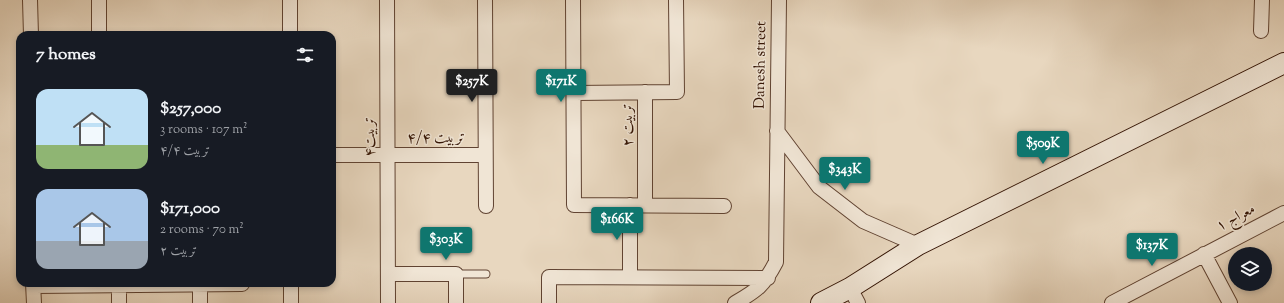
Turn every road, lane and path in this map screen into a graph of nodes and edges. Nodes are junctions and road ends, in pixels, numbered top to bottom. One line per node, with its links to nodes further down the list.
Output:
1 (30, 0): 10 (street)
2 (98, 0): 11 (street)
3 (290, 0): 12 (street)
4 (387, 0): 19 (street, تربیت۴)
5 (485, 0): 20 (street)
6 (573, 0): 15 (street)
7 (676, 0): 16 (street)
8 (780, 0): 17 (street, Danesh street)
9 (1262, 0): 13 (street)
10 (30, 31)
11 (99, 31)
12 (290, 31)
13 (1261, 31)
14 (1284, 63): 26 (street)
15 (574, 92): 16 (street, تربیت ۲); 21 (street)
16 (645, 92): 22 (street, تربیت ۲)
17 (777, 131): 26 (street); 32 (street, Danesh street)
18 (336, 155): 19 (street, تربیت ۴/۴)
19 (387, 155): 20 (street, تربیت ۴/۴); 28 (street, تربیت۴)
20 (485, 155): 23 (street)
21 (630, 205): 22 (street); 31 (street)
22 (645, 205): 24 (street)
23 (486, 206)
24 (724, 206)
25 (1284, 213): 27 (street, معراج ۱)
26 (918, 245): 37 (street)
27 (1204, 254): 47 (street, معراج ۱); 48 (street)
28 (388, 274): 29 (street); 42 (street, تربیت۴)
29 (456, 274): 30 (lane); 43 (street)
30 (486, 274)
31 (630, 277): 32 (street); 44 (street)
32 (768, 278): 45 (street)
33 (34, 287): 38 (street)
34 (119, 287): 39 (street)
35 (200, 287): 40 (street)
36 (291, 287): 41 (street)
37 (854, 295): 46 (street)
38 (34, 303)
39 (119, 303)
40 (200, 303)
41 (291, 303)
42 (388, 303)
43 (456, 303)
44 (549, 303)
45 (735, 303)
46 (821, 303)
47 (1112, 303)
48 (1230, 303)

